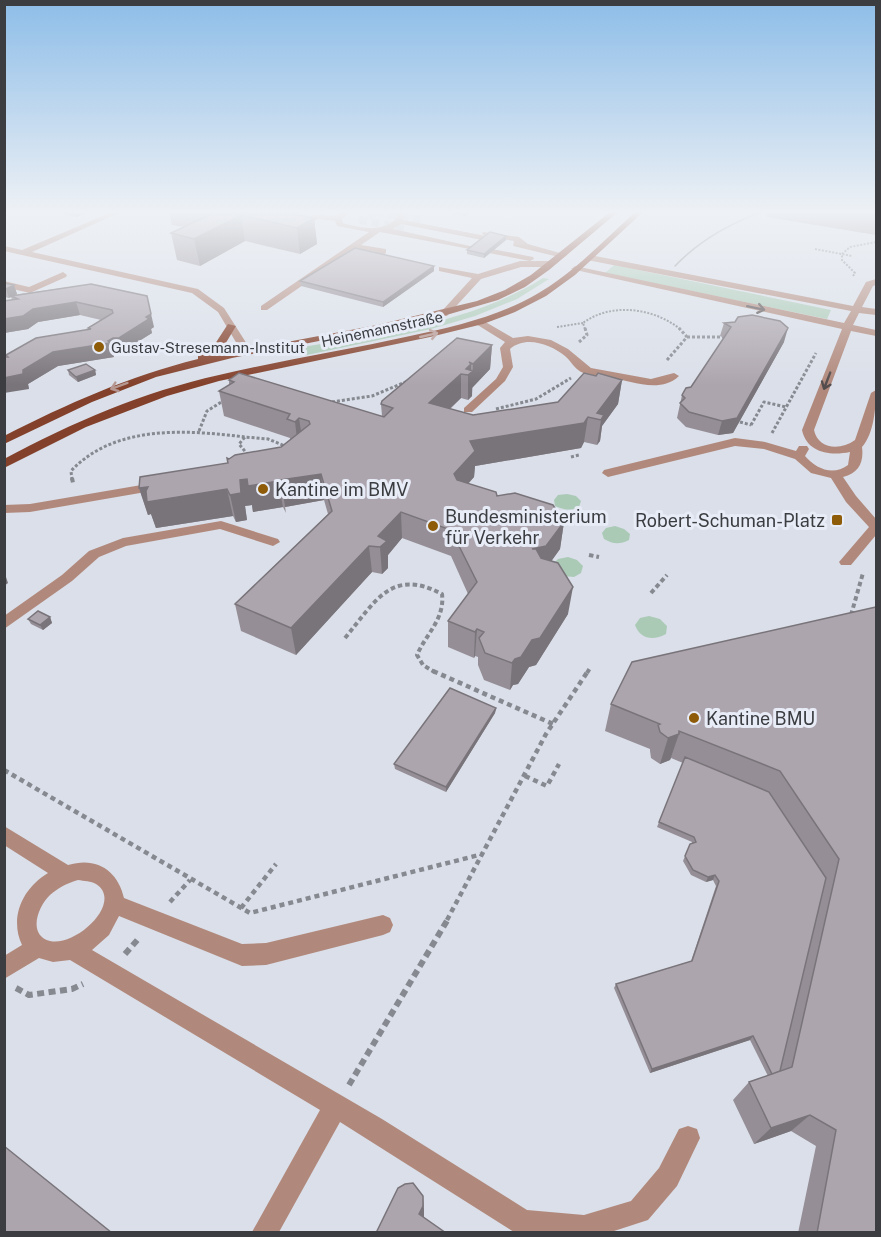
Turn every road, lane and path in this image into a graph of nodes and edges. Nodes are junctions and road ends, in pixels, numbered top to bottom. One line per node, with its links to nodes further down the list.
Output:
1 (102, 270): 20 (street)
2 (319, 270): 15 (street)
3 (445, 270): 11 (street)
4 (501, 270): 11 (street)
5 (543, 270): 18 (main road, Heinemannstraße)
6 (575, 270): 19 (main road, Heinemannstraße); 21 (street, one-way to 21)
7 (651, 270): 16 (street)
8 (852, 270): 12 (path)
9 (864, 273): 13 (street)
10 (63, 275): 14 (street)
11 (478, 277): 18 (street)
12 (850, 282)
13 (872, 283): 16 (street)
14 (4, 284)
15 (264, 308)
16 (856, 309): 17 (street); 21 (street)
17 (876, 312)
18 (444, 314): 27 (main road, Heinemannstraße)
19 (479, 322): 25 (street); 32 (main road, Heinemannstraße, one-way to 19)
20 (231, 326): 27 (street); 30 (main road)
21 (848, 326): 22 (street); 46 (street, one-way to 46)
22 (876, 333)
23 (687, 337): 24 (path); 28 (path); 29 (path)
24 (724, 337)
25 (510, 341): 28 (street); 41 (street)
26 (818, 348): 40 (path)
27 (247, 352): 30 (main road, Heinemannstraße); 32 (main road); 43 (main road)
28 (571, 355): 31 (street)
29 (667, 360)
30 (175, 368): 47 (main road, Heinemannstraße, one-way to 47)
31 (583, 369): 33 (street); 34 (street)
32 (252, 374): 43 (main road, Heinemannstraße)
33 (573, 376): 39 (path)
34 (674, 376)
35 (408, 381): 38 (path)
36 (876, 393): 50 (street)
37 (229, 398): 44 (path)
38 (323, 403)
39 (508, 407)
40 (786, 407): 42 (path); 49 (path)
41 (468, 410)
42 (740, 422)
43 (65, 432): 55 (main road, Heinemannstraße)
44 (199, 432): 45 (path); 59 (path)
45 (244, 437): 48 (path); 53 (path)
46 (811, 440): 50 (street); 52 (street)
47 (4, 441)
48 (285, 446)
49 (765, 446): 52 (street); 56 (street)
50 (856, 447): 57 (street)
51 (579, 455): 54 (path)
52 (799, 456): 57 (street)
53 (249, 457)
54 (571, 457)
55 (4, 464)
56 (608, 473)
57 (835, 475): 61 (street)
58 (171, 484): 59 (street)
59 (90, 498): 60 (street)
60 (4, 509)
61 (876, 527): 65 (street)
62 (273, 542): 70 (street)
63 (589, 555): 64 (path)
64 (598, 557)
65 (846, 562)
66 (864, 569): 69 (path)
67 (667, 575): 68 (path)
68 (651, 593)
69 (851, 615)
70 (4, 624)
71 (345, 638): 73 (path)
72 (590, 668): 75 (path)
73 (498, 700): 74 (path); 75 (path)
74 (494, 705)
75 (553, 724): 78 (path)
76 (559, 764): 78 (path)
77 (4, 770): 84 (path)
78 (525, 776): 80 (path)
79 (4, 834): 82 (street)
80 (483, 854): 84 (path); 89 (path)
81 (276, 864): 84 (path)
82 (66, 874): 83 (street); 86 (street)
83 (114, 904): 85 (street); 87 (street)
84 (241, 908)
85 (383, 925)
86 (37, 947): 87 (street); 88 (street)
87 (72, 950): 89 (street)
88 (4, 969)
89 (335, 1107): 90 (street); 91 (street)
90 (688, 1138)
91 (265, 1233)

